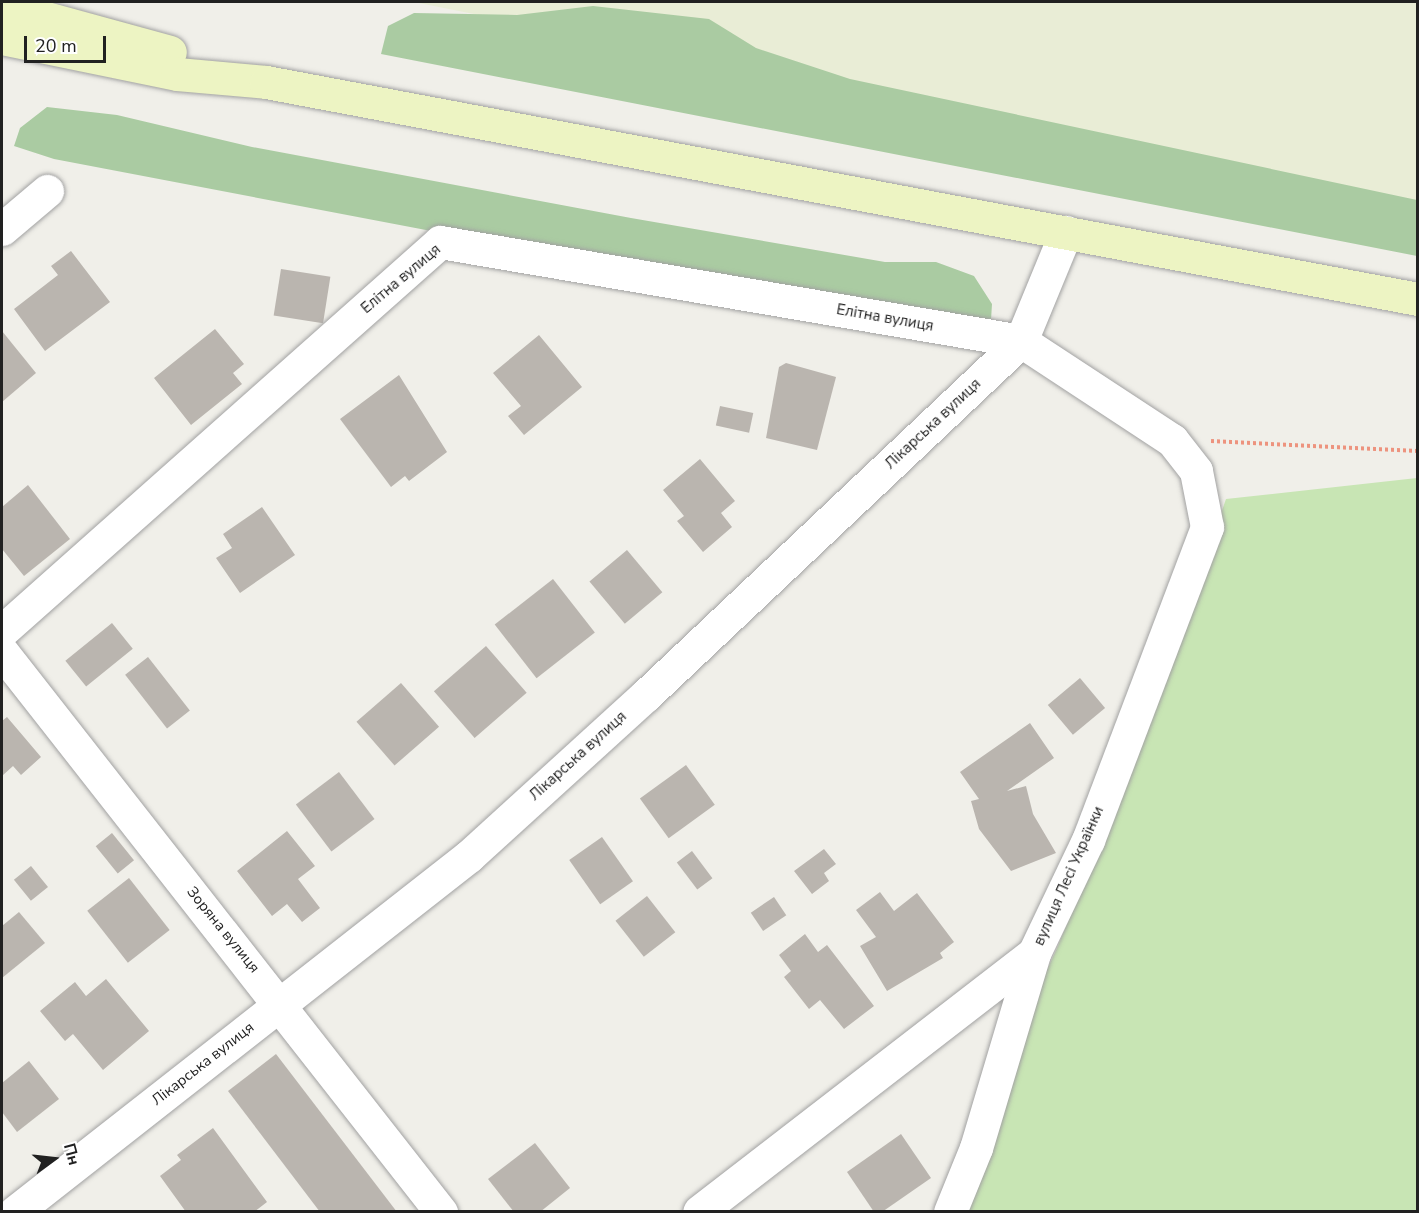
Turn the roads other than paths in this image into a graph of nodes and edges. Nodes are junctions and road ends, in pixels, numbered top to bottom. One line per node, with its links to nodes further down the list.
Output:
1 (2, 6): 3 (main road)
2 (2, 38): 3 (main road)
3 (267, 82): 6 (main road)
4 (47, 191): 5 (street)
5 (2, 229)
6 (1066, 232): 7 (main road); 8 (street, Лікарська вулиця)
7 (1418, 299)
8 (1021, 341): 9 (street, Елітна вулиця); 11 (street, вулиця Лесі Українки); 12 (street, Лікарська вулиця)
9 (2, 631)
10 (2, 652): 12 (street, Зоряна вулиця)
11 (1034, 953): 15 (street, вулиця Лесі Українки); 16 (street)
12 (281, 1003): 13 (street, Лікарська вулиця); 14 (street, Зоряна вулиця)
13 (15, 1212)
14 (441, 1212)
15 (699, 1212)
16 (950, 1212)

